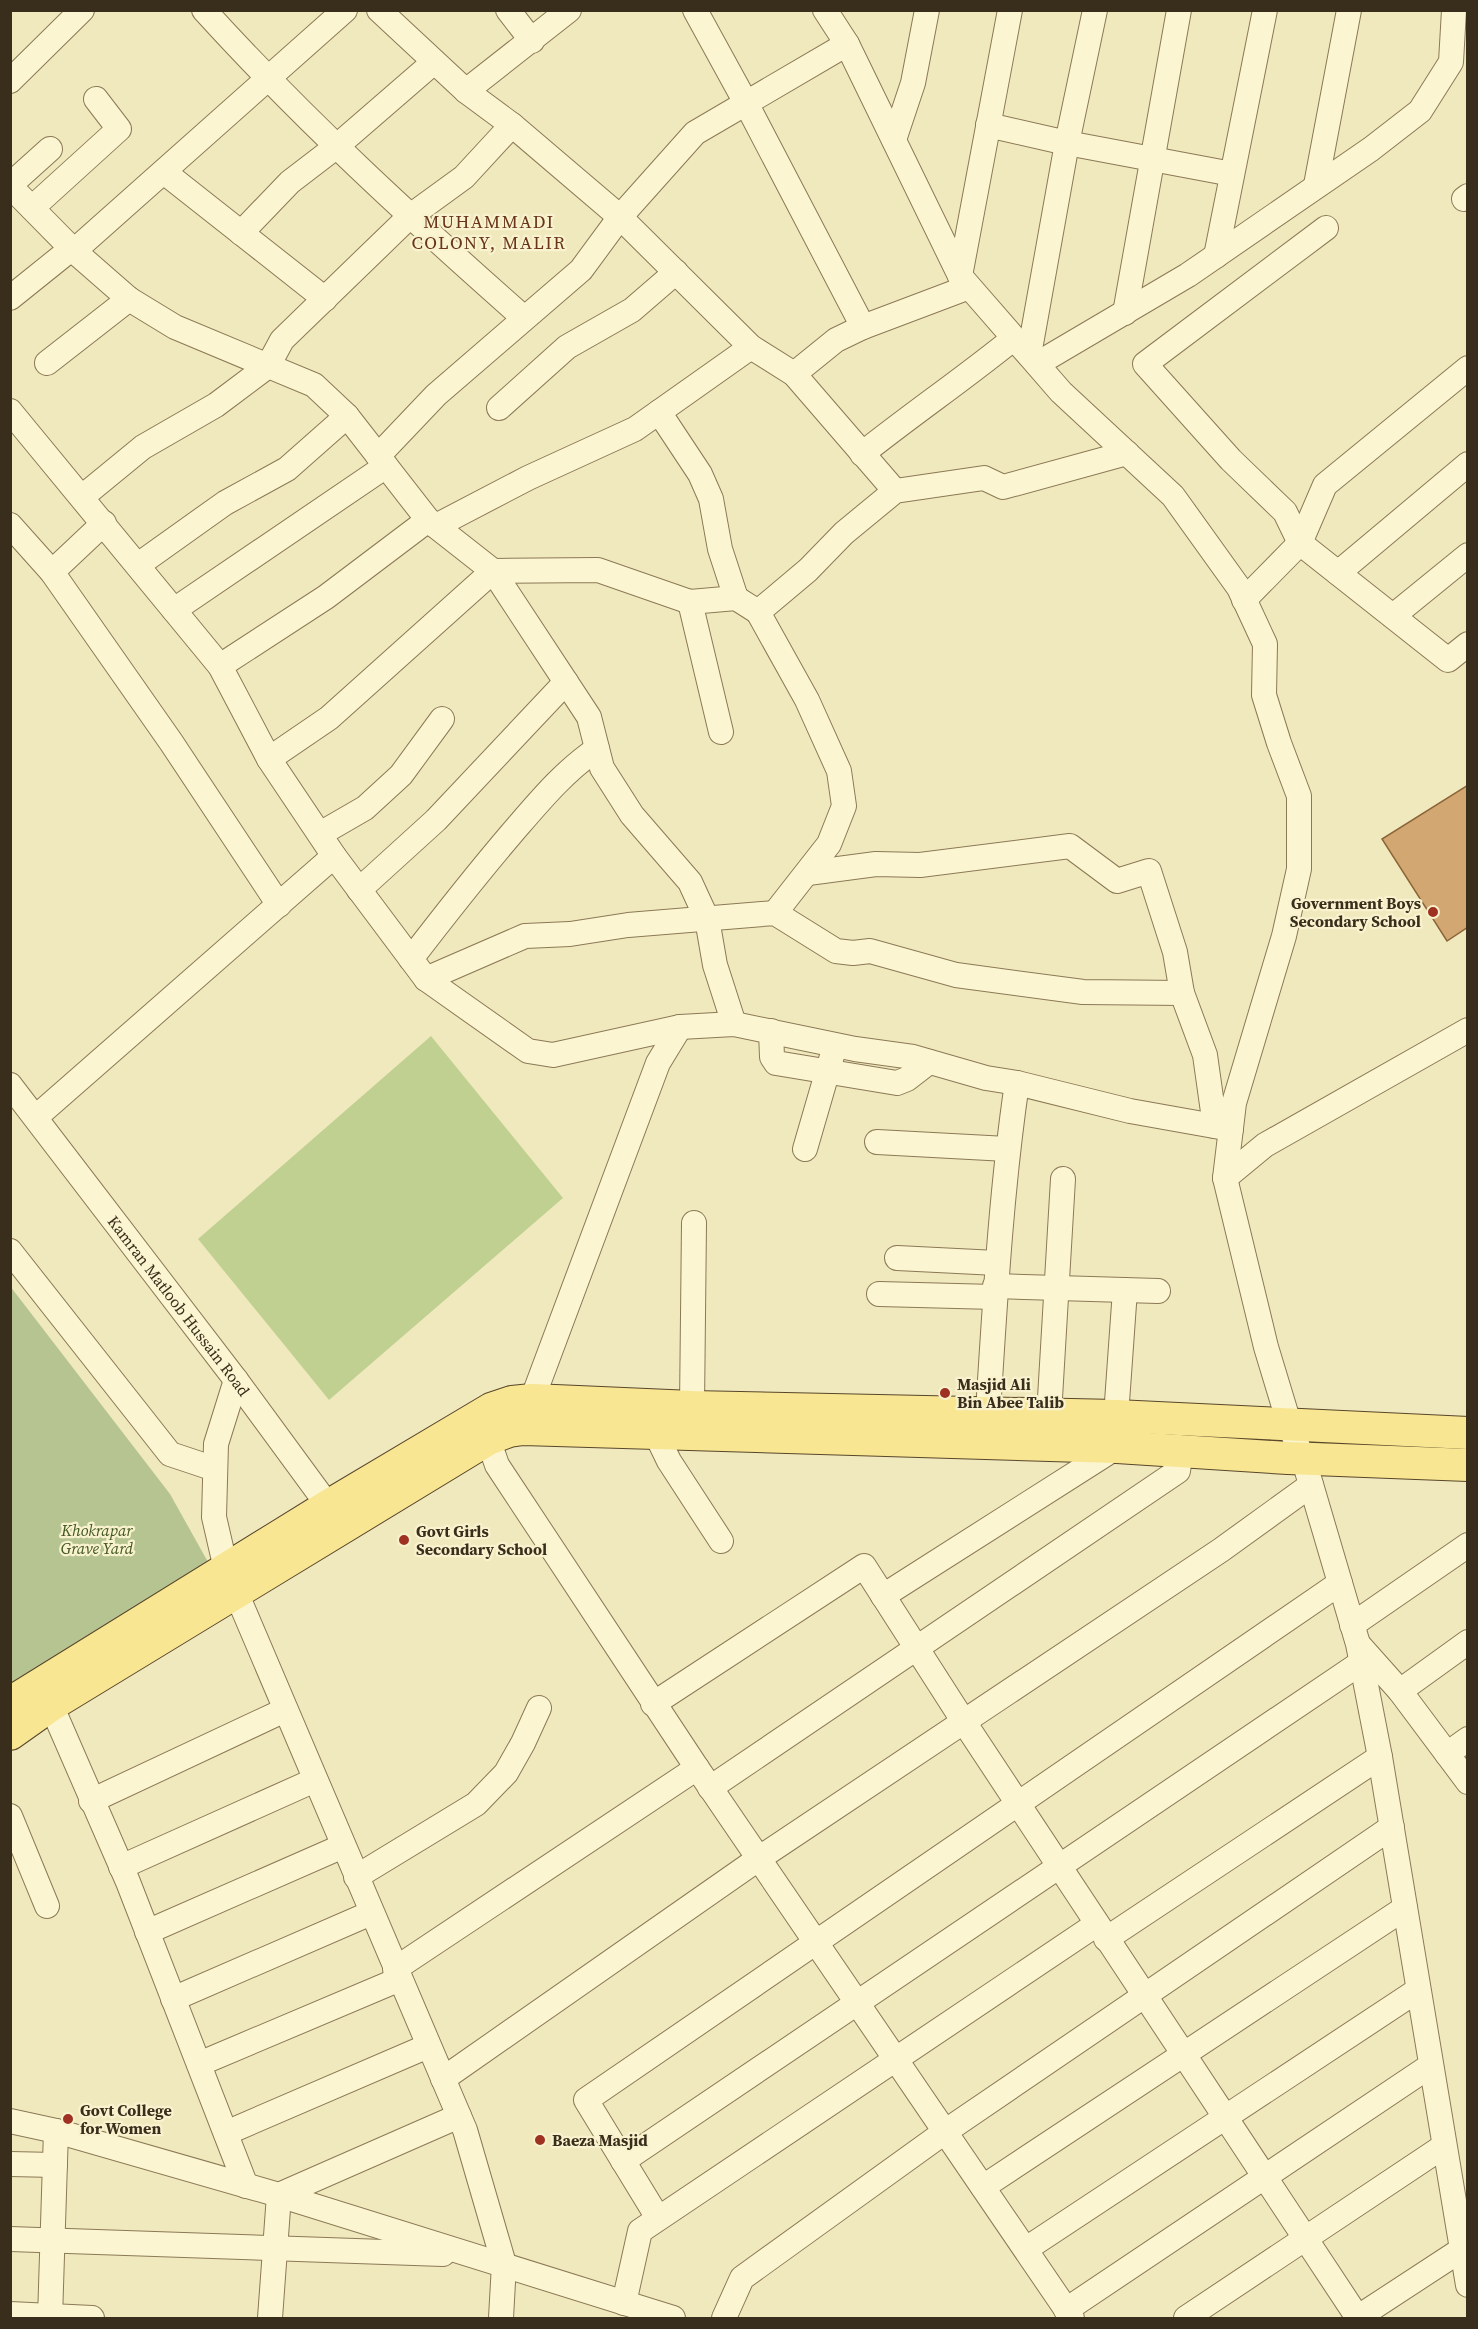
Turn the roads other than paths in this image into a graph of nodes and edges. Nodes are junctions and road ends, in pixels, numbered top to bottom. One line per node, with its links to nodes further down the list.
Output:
1 (204, 10): 20 (street)
2 (345, 10): 20 (street)
3 (379, 10): 18 (street)
4 (508, 10): 16 (street)
5 (569, 10): 16 (street)
6 (695, 10): 23 (street)
7 (927, 10): 26 (street)
8 (1010, 10): 25 (street)
9 (1095, 10): 27 (street)
10 (1179, 10): 30 (street)
11 (1265, 10): 32 (street)
12 (1349, 10): 33 (street)
13 (1454, 10): 33 (street)
14 (68, 15): 19 (street)
15 (832, 15): 17 (street)
16 (532, 41): 21 (street)
17 (847, 44): 23 (street); 26 (street)
18 (435, 62): 21 (street); 28 (street)
19 (13, 72)
20 (268, 81): 28 (street); 31 (street)
21 (466, 92): 24 (street)
22 (96, 99): 35 (street)
23 (746, 103): 37 (street); 49 (street)
24 (512, 125): 36 (street); 37 (street)
25 (988, 125): 27 (street); 43 (street)
26 (894, 140): 43 (street)
27 (1067, 143): 30 (street); 51 (street)
28 (337, 146): 36 (street); 39 (street)
29 (50, 149): 34 (street)
30 (1151, 158): 32 (street); 47 (street)
31 (164, 172): 39 (street); 40 (street)
32 (1233, 174): 41 (street)
33 (1316, 185): 41 (street)
34 (10, 186): 35 (street)
35 (32, 208): 40 (street)
36 (409, 217): 46 (street); 48 (street)
37 (620, 217): 42 (street); 48 (street)
38 (1326, 228): 69 (street)
39 (241, 233): 46 (street)
40 (73, 250): 44 (street); 45 (street)
41 (1216, 256): 47 (street)
42 (676, 272): 50 (street); 56 (street)
43 (965, 281): 49 (street); 51 (street)
44 (10, 298)
45 (129, 299): 52 (street); 53 (street)
46 (325, 299): 53 (street)
47 (1125, 314): 51 (street)
48 (524, 318): 62 (street)
49 (863, 327): 55 (street)
50 (751, 347): 55 (street); 58 (street)
51 (1027, 352): 60 (street); 61 (street)
52 (47, 363)
53 (268, 366): 59 (street); 65 (street)
54 (1467, 368): 69 (street)
55 (794, 374): 60 (street)
56 (499, 408)
57 (10, 411): 65 (street)
58 (659, 412): 67 (street); 75 (street)
59 (347, 416): 62 (street); 71 (street)
60 (862, 453): 64 (street)
61 (1127, 453): 64 (street); 76 (street)
62 (382, 461): 67 (street); 78 (street)
63 (1467, 464): 74 (street)
64 (895, 491): 79 (street)
65 (82, 497): 66 (street)
66 (104, 523): 71 (street); 72 (street)
67 (432, 523): 73 (street); 82 (street)
68 (10, 525): 72 (street)
69 (1300, 543): 74 (street); 76 (street)
70 (1467, 555): 80 (street)
71 (138, 565): 78 (street)
72 (52, 572): 92 (street)
73 (493, 572): 77 (street); 83 (street); 87 (street)
74 (1338, 573): 80 (street)
75 (736, 598): 77 (street); 79 (street)
76 (1244, 600): 108 (street)
77 (690, 602): 85 (street)
78 (174, 610): 82 (street)
79 (758, 612): 90 (street)
80 (1393, 616): 81 (street)
81 (1467, 644)
82 (220, 666): 87 (street)
83 (566, 682): 86 (street); 91 (street)
84 (442, 719): 88 (street)
85 (721, 732)
86 (597, 750): 94 (street); 95 (street)
87 (269, 759): 88 (street)
88 (320, 834): 89 (street)
89 (334, 856): 91 (street); 92 (street)
90 (808, 873): 93 (street); 97 (street)
91 (359, 890): 95 (street)
92 (279, 905): 107 (street)
93 (775, 913): 94 (street); 97 (street)
94 (707, 919): 96 (street); 98 (street)
95 (411, 959): 96 (street)
96 (426, 980): 99 (street)
97 (1182, 993): 108 (street)
98 (734, 1024): 99 (street); 101 (street)
99 (680, 1027): 123 (street)
100 (1467, 1030): 112 (street)
101 (771, 1032): 102 (street); 104 (street)
102 (835, 1045): 103 (street); 104 (street)
103 (929, 1062): 104 (street); 105 (street)
104 (828, 1071): 110 (street)
105 (1017, 1083): 108 (street); 111 (street)
106 (10, 1085): 107 (street, Kamran Matloob Hussain Road)
107 (36, 1117): 122 (street, Kamran Matloob Hussain Road)
108 (1223, 1127): 112 (street)
109 (877, 1142): 111 (street)
110 (805, 1149)
111 (1007, 1149): 117 (street)
112 (1225, 1178): 128 (street)
113 (1063, 1179): 118 (street)
114 (694, 1223): 124 (street)
115 (10, 1251): 135 (street)
116 (897, 1258): 117 (street)
117 (996, 1282): 118 (street); 121 (street); 125 (street)
118 (1057, 1288): 119 (street); 126 (street)
119 (1125, 1290): 120 (street); 129 (street)
120 (1158, 1292)
121 (879, 1294)
122 (236, 1380): 135 (street); 137 (street, Kamran Matloob Hussain Road)
123 (532, 1400): 124 (main road); 137 (main road)
124 (692, 1407): 127 (main road)
125 (988, 1412): 126 (main road); 127 (main road)
126 (1049, 1415): 129 (main road)
127 (769, 1423): 129 (main road); 130 (main road)
128 (1289, 1424): 129 (main road); 131 (main road); 136 (street)
129 (1117, 1431): 133 (main road); 142 (street)
130 (655, 1432): 132 (main road); 138 (street)
131 (1467, 1433)
132 (488, 1439): 137 (main road); 148 (street)
133 (1181, 1450): 136 (main road); 145 (street)
134 (1467, 1465): 136 (main road)
135 (215, 1469): 140 (street)
136 (1306, 1471): 141 (street); 152 (street)
137 (336, 1516): 140 (main road)
138 (721, 1541)
139 (1467, 1545): 144 (street)
140 (232, 1581): 147 (main road); 149 (main road); 151 (street)
141 (1340, 1583): 144 (street); 162 (street)
142 (883, 1596): 145 (street); 148 (street)
143 (1467, 1642): 146 (street)
144 (1357, 1644): 146 (street); 156 (street); 167 (street)
145 (916, 1648): 152 (street); 160 (street)
146 (1400, 1691): 155 (street)
147 (10, 1703)
148 (654, 1704): 157 (street)
149 (51, 1706): 153 (main road); 161 (street)
150 (539, 1708): 169 (street)
151 (285, 1710): 158 (street); 161 (street)
152 (964, 1722): 162 (street); 166 (street)
153 (10, 1734)
154 (1467, 1739): 155 (street)
155 (1447, 1755): 159 (street)
156 (1380, 1756): 164 (street); 173 (street)
157 (697, 1768): 160 (street); 176 (street)
158 (315, 1780): 165 (street); 168 (street)
159 (1467, 1782)
160 (710, 1788): 166 (street)
161 (91, 1801): 168 (street)
162 (1017, 1804): 167 (street); 175 (street)
163 (10, 1816): 170 (street)
164 (1392, 1827): 171 (street); 178 (street)
165 (343, 1846): 169 (street); 174 (street)
166 (758, 1859): 175 (street); 186 (street)
167 (1059, 1866): 173 (street); 180 (street)
168 (121, 1867): 174 (street)
169 (356, 1877): 172 (street)
170 (47, 1906)
171 (1405, 1908): 177 (street); 182 (street)
172 (371, 1913): 176 (street); 179 (street)
173 (1102, 1931): 178 (street); 183 (street)
174 (147, 1932): 179 (street)
175 (816, 1942): 180 (street); 194 (street)
176 (398, 1974): 181 (street); 184 (street)
177 (1418, 1990): 185 (street); 188 (street)
178 (1144, 1996): 182 (street); 191 (street)
179 (173, 2000): 184 (street)
180 (857, 2002): 183 (street); 194 (street)
181 (428, 2046): 186 (street); 192 (street)
182 (1183, 2055): 188 (street); 199 (street)
183 (896, 2059): 191 (street); 202 (street)
184 (199, 2064): 192 (street)
185 (1430, 2066): 193 (street); 197 (street)
186 (443, 2079): 187 (street)
187 (459, 2116): 200 (street); 210 (street)
188 (1225, 2117): 197 (street); 207 (street)
189 (10, 2121): 190 (street)
190 (56, 2131): 196 (street); 198 (street)
191 (946, 2131): 199 (street); 221 (street)
192 (226, 2133): 198 (street)
193 (1444, 2146): 201 (street); 204 (street)
194 (623, 2161): 202 (street)
195 (10, 2164): 196 (street)
196 (55, 2165): 205 (street)
197 (1264, 2177): 204 (street); 214 (street)
198 (246, 2186): 200 (street)
199 (983, 2187): 207 (street)
200 (279, 2195): 206 (street); 209 (street)
201 (1460, 2196): 208 (street)
202 (658, 2218): 212 (street)
203 (10, 2239): 205 (street)
204 (1306, 2239): 216 (street); 222 (street)
205 (52, 2241): 206 (street); 215 (street)
206 (275, 2248): 209 (street); 218 (street)
207 (1026, 2249): 214 (street)
208 (1461, 2250): 211 (street); 216 (street)
209 (475, 2255): 210 (street)
210 (504, 2264): 212 (street); 219 (street)
211 (1467, 2281)
212 (624, 2303): 220 (street)
213 (10, 2314): 215 (street)
214 (1069, 2314)
215 (50, 2318): 217 (street)
216 (1358, 2318)
217 (92, 2319)
218 (270, 2319)
219 (501, 2319)
220 (673, 2319)
221 (724, 2319)
222 (1186, 2319)

